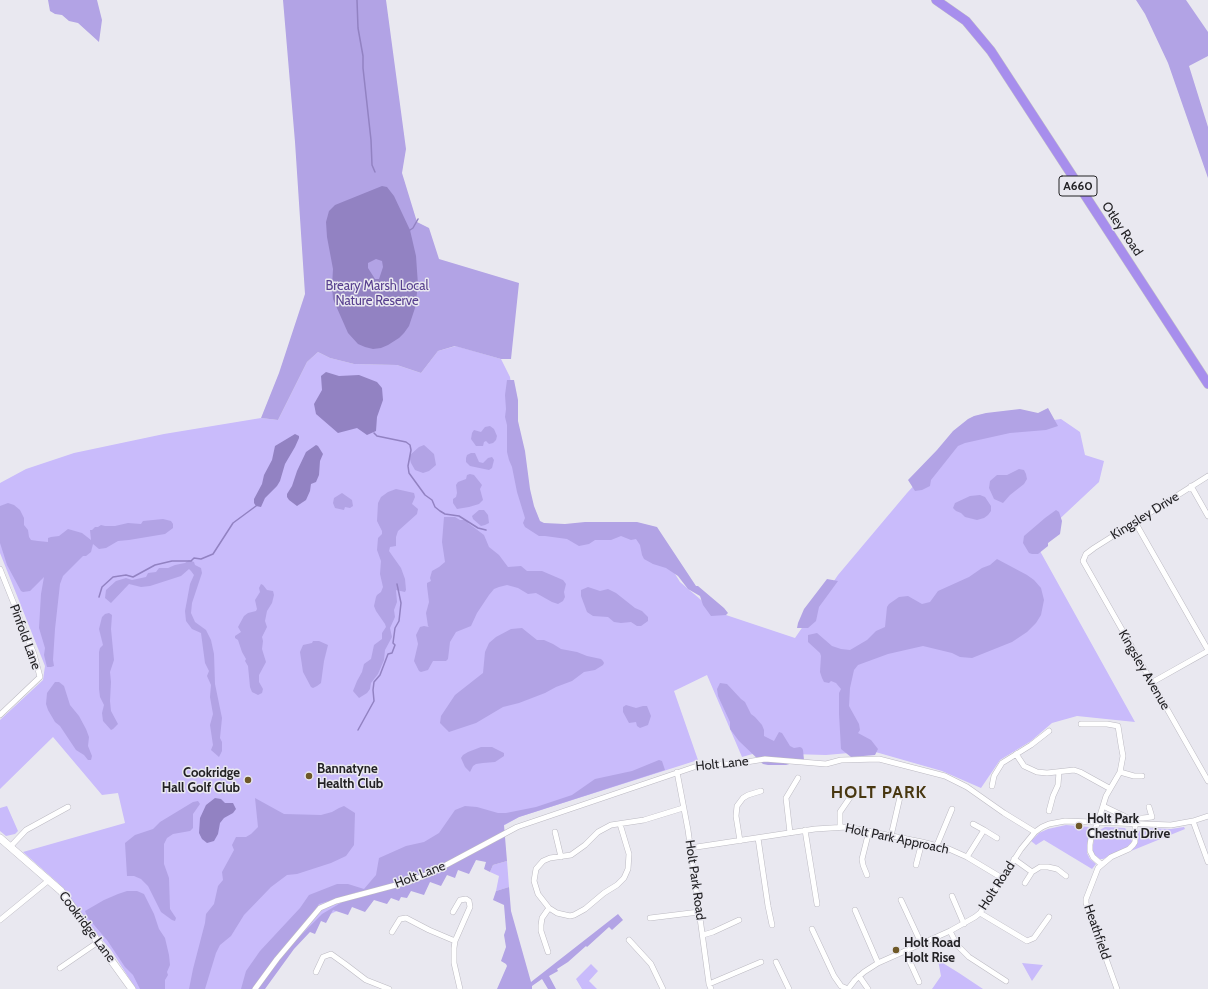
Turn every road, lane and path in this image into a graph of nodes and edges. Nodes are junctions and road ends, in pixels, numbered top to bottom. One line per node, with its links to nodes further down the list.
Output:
1 (936, 0): 2 (highway, Otley Road / A660)
2 (1208, 384)
3 (1208, 476): 4 (street, Kingsley Drive)
4 (1192, 486): 5 (street); 6 (street, Kingsley Drive)
5 (1208, 516)
6 (1135, 522): 7 (street, Kingsley Drive); 9 (street)
7 (1083, 558): 10 (street, Kingsley Avenue)
8 (0, 569): 11 (street, Pinfold Lane)
9 (1208, 650): 10 (street)
10 (1151, 683): 20 (street, Kingsley Avenue)
11 (0, 715)
12 (1081, 724): 17 (street)
13 (1049, 730): 14 (street)
14 (1016, 754): 16 (street); 21 (street)
15 (677, 772): 29 (street, Holt Park Road); 43 (street, Holt Lane); 100 (street, Holt Lane)
16 (1059, 772): 22 (street); 31 (street)
17 (1120, 772): 18 (street); 22 (street)
18 (1142, 776)
19 (798, 778): 44 (street)
20 (1208, 781)
21 (992, 786)
22 (1110, 788): 26 (street)
23 (761, 791): 49 (street)
24 (851, 796): 38 (street)
25 (900, 797): 45 (street)
26 (1103, 806): 28 (street); 34 (street)
27 (68, 807): 52 (street)
28 (1149, 807)
29 (683, 808): 35 (street); 53 (street, Holt Park Road)
30 (952, 809): 51 (street)
31 (1050, 811)
32 (1208, 816): 33 (street)
33 (1193, 821): 37 (street); 57 (street)
34 (1098, 822): 37 (street); 43 (street); 58 (street)
35 (620, 824): 54 (street); 69 (street)
36 (973, 824): 40 (street)
37 (1135, 824): 58 (street)
38 (840, 827): 39 (street, Holt Park Approach); 41 (street, Holt Park Approach)
39 (805, 830): 44 (street, Holt Park Approach); 68 (street)
40 (984, 830): 48 (street); 55 (street)
41 (869, 831): 45 (street, Holt Park Approach); 61 (street)
42 (555, 832): 54 (street)
43 (1035, 832): 56 (street, Holt Road)
44 (790, 833): 47 (street, Holt Park Approach)
45 (891, 836): 50 (street, Holt Park Approach)
46 (0, 838): 52 (street, Cookridge Lane)
47 (758, 838): 49 (street, Holt Park Approach); 79 (street)
48 (997, 838)
49 (740, 841): 53 (street, Holt Park Approach)
50 (922, 842): 51 (street, Holt Park Approach); 59 (street)
51 (937, 845): 55 (street, Holt Park Approach)
52 (10, 847): 64 (street, Cookridge Lane)
53 (690, 848): 72 (street, Holt Park Road)
54 (560, 856): 69 (street)
55 (967, 857): 63 (street, Holt Park Approach)
56 (1014, 859): 60 (street); 63 (street, Holt Road)
57 (1208, 862)
58 (1101, 864): 107 (street, Heathfield)
59 (916, 865)
60 (1032, 872): 62 (street); 65 (street)
61 (867, 875)
62 (1066, 876)
63 (1002, 878): 73 (street, Holt Road)
64 (49, 880): 76 (street); 86 (street, Cookridge Lane)
65 (1025, 883)
66 (952, 896): 78 (street)
67 (901, 900): 87 (street)
68 (817, 904)
69 (549, 908): 89 (street)
70 (855, 910): 92 (street)
71 (453, 912): 85 (street)
72 (700, 912): 75 (street); 83 (street, Holt Park Road)
73 (980, 913): 74 (street); 78 (street, Holt Road)
74 (1049, 917)
75 (650, 918)
76 (0, 920)
77 (739, 920): 83 (street)
78 (964, 924): 81 (street, Holt Road)
79 (772, 926)
80 (812, 929): 105 (street)
81 (950, 931): 87 (street, Holt Road); 96 (street)
82 (392, 932): 85 (street)
83 (703, 935): 98 (street, Holt Park Road)
84 (629, 940): 103 (street)
85 (455, 941): 102 (street)
86 (98, 942): 93 (street); 99 (street, Cookridge Lane)
87 (921, 943): 88 (street, Holt Road)
88 (905, 951): 92 (street, Holt Road); 97 (street)
89 (548, 952)
90 (761, 962): 98 (street)
91 (776, 962): 104 (street)
92 (878, 963): 95 (street, Holt Road)
93 (60, 968)
94 (316, 972): 101 (street)
95 (859, 976): 105 (street, Holt Road); 106 (street)
96 (1006, 981)
97 (919, 982)
98 (710, 986)
99 (132, 989)
100 (255, 989)
101 (389, 989)
102 (460, 989)
103 (663, 989)
104 (789, 989)
105 (848, 989)
106 (868, 989)
107 (1116, 989)

